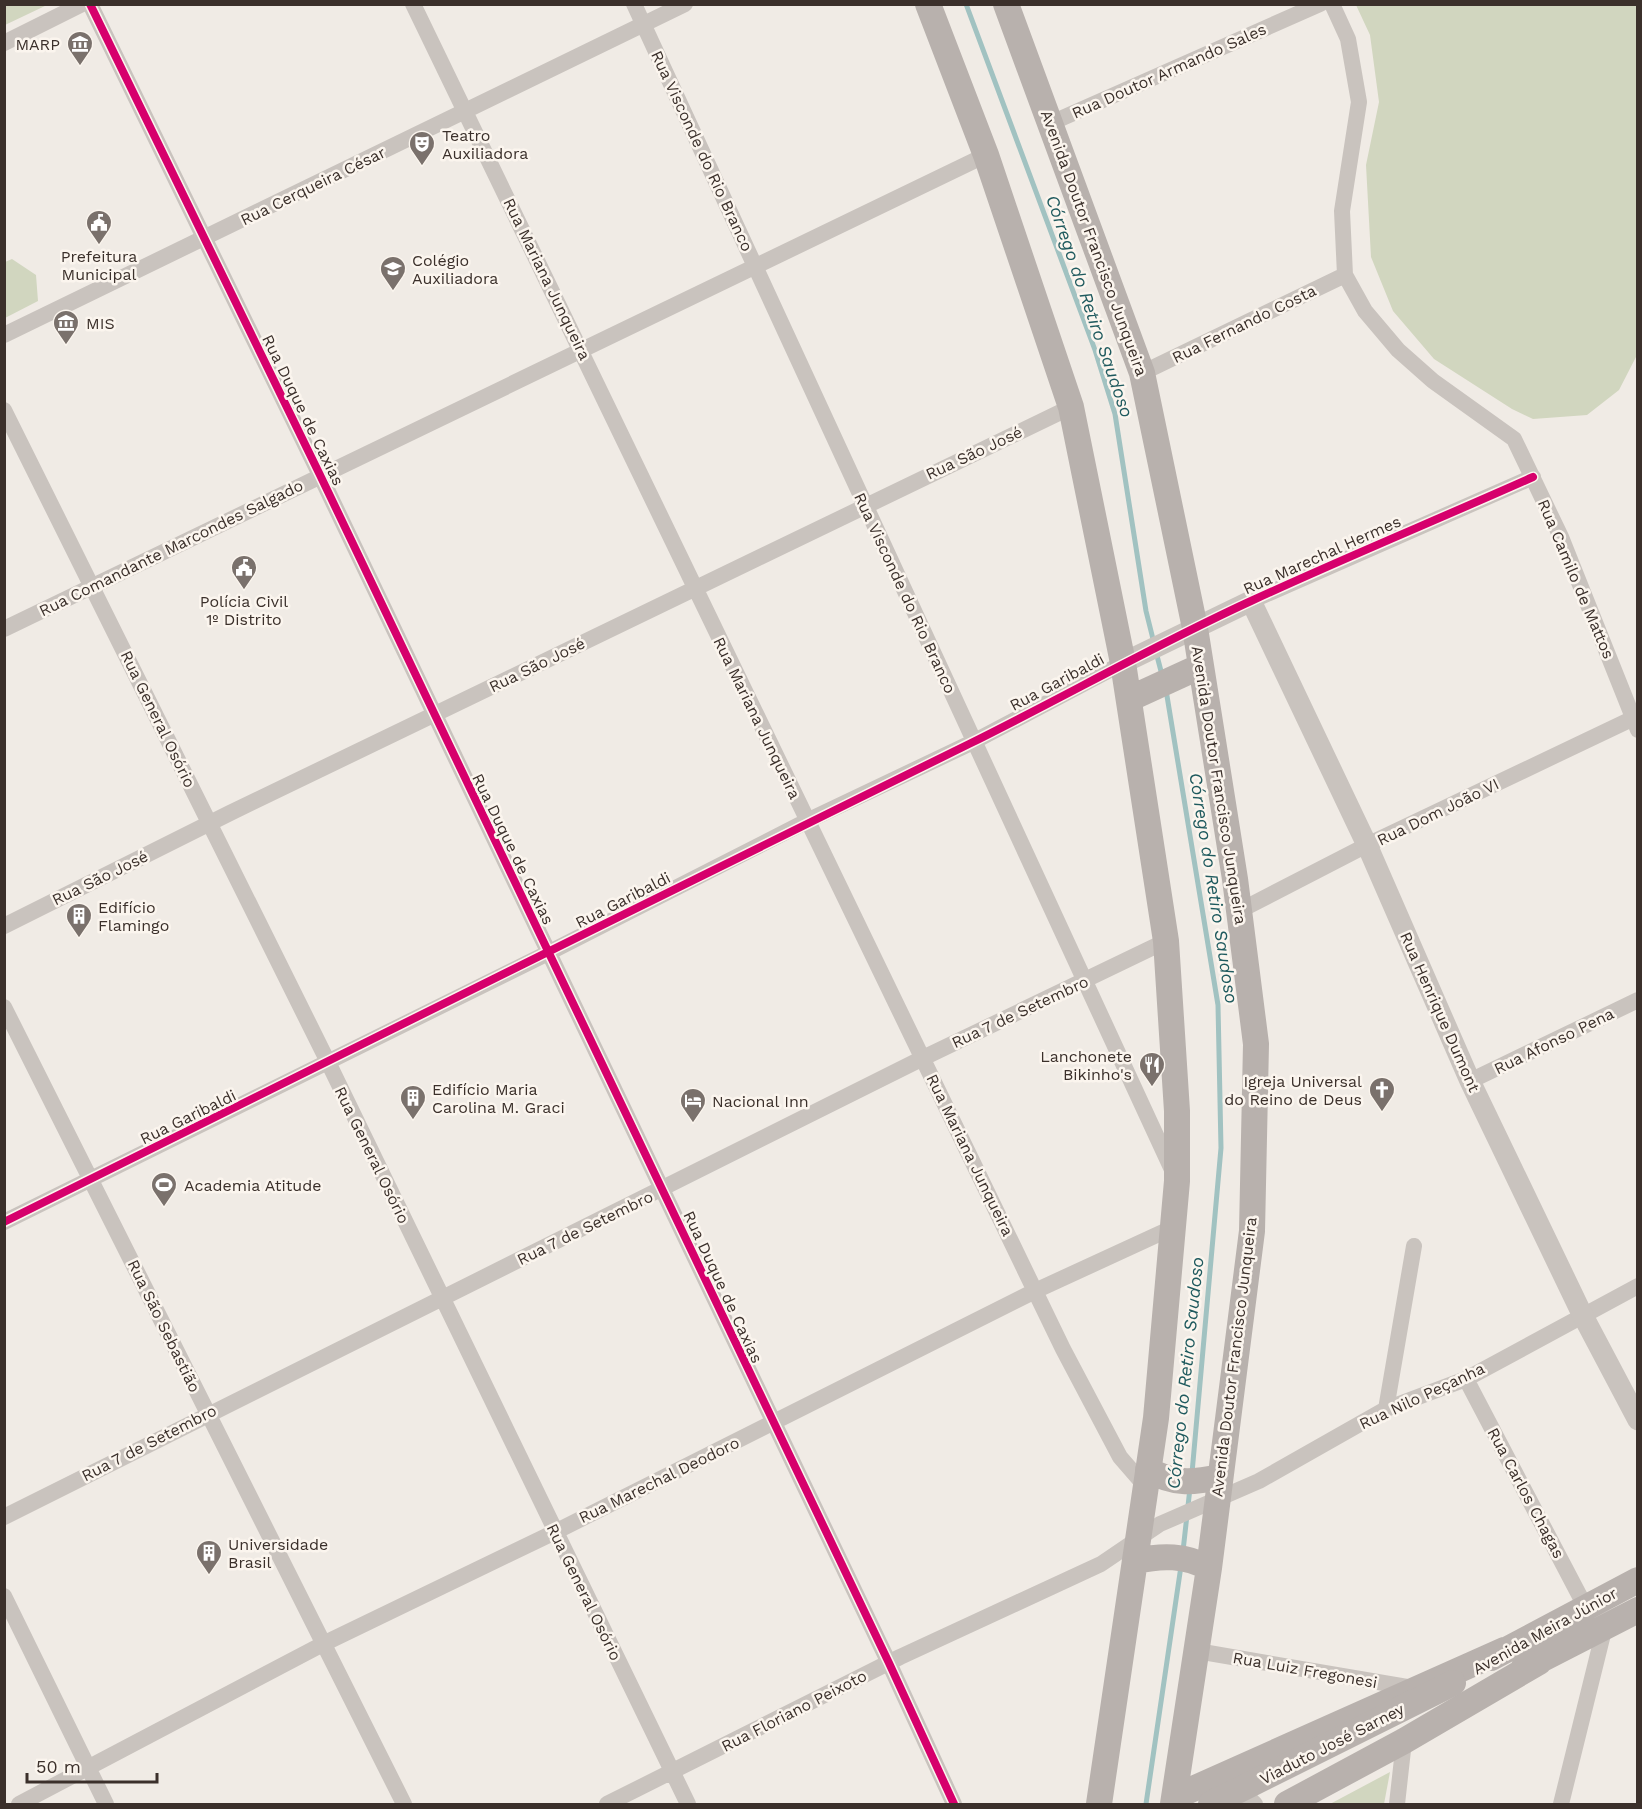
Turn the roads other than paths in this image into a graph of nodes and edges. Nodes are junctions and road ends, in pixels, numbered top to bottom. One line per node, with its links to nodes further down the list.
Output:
1 (82, 4): 11 (street)
2 (90, 4): 15 (street, Rua Duque de Caxias)
3 (413, 4): 12 (street, Rua Mariana Junqueira)
4 (634, 4): 10 (street, Rua Visconde do Rio Branco)
5 (686, 4): 10 (street, Rua Cerqueira César)
6 (928, 4): 14 (main road)
7 (1006, 4): 13 (main road, Avenida Doutor Francisco Junqueira)
8 (1320, 4): 13 (street, Rua Doutor Armando Sales)
9 (1332, 4): 17 (street, Rua Camilo de Mattos)
10 (644, 25): 12 (street, Rua Cerqueira César); 16 (street, Rua Visconde do Rio Branco)
11 (4, 43)
12 (466, 112): 15 (street, Rua Cerqueira César); 19 (street, Rua Mariana Junqueira)
13 (1051, 123): 20 (main road, Avenida Doutor Francisco Junqueira)
14 (986, 155): 16 (street, Rua Comandante Marcondes Salgado); 21 (main road)
15 (204, 240): 18 (street, Rua Cerqueira César); 23 (street, Rua Duque de Caxias)
16 (756, 268): 19 (street, Rua Comandante Marcondes Salgado); 25 (street, Rua Visconde do Rio Branco)
17 (1345, 275): 20 (street, Rua Fernando Costa); 24 (street, Rua Camilo de Mattos)
18 (4, 335)
19 (581, 349): 23 (street, Rua Comandante Marcondes Salgado); 27 (street, Rua Mariana Junqueira)
20 (1142, 373): 30 (main road, Avenida Doutor Francisco Junqueira)
21 (1071, 407): 25 (street, Rua São José); 31 (main road)
22 (4, 410): 26 (street, Rua General Osório)
23 (320, 475): 26 (street, Rua Comandante Marcondes Salgado); 34 (street, Rua Duque de Caxias)
24 (1533, 477): 28 (street, Rua Marechal Hermes); 35 (street, Rua Camilo de Mattos)
25 (865, 505): 27 (street, Rua São José); 36 (street, Rua Visconde do Rio Branco)
26 (92, 587): 29 (street, Rua Comandante Marcondes Salgado); 38 (street, Rua General Osório)
27 (695, 590): 34 (street, Rua São José); 37 (street, Rua Mariana Junqueira)
28 (1251, 601): 30 (street, Rua Marechal Hermes); 39 (street, Rua Henrique Dumont)
29 (4, 629)
30 (1186, 632): 31 (street, Rua Marechal Hermes); 32 (main road, Avenida Doutor Francisco Junqueira)
31 (1133, 658): 33 (main road); 36 (street, Rua Garibaldi)
32 (1193, 669): 33 (main road); 40 (main road, Avenida Doutor Francisco Junqueira)
33 (1140, 694): 42 (main road)
34 (434, 715): 38 (street, Rua São José); 43 (street, Rua Duque de Caxias)
35 (1636, 721): 39 (street, Rua Dom João VI)
36 (973, 742): 37 (street, Rua Garibaldi); 44 (street, Rua Visconde do Rio Branco)
37 (807, 821): 43 (street, Rua Garibaldi); 47 (street, Rua Mariana Junqueira)
38 (210, 824): 41 (street, Rua São José); 48 (street, Rua General Osório)
39 (1367, 845): 40 (street, Rua Dom João VI); 49 (street, Rua Henrique Dumont)
40 (1239, 911): 66 (main road, Avenida Doutor Francisco Junqueira)
41 (4, 926)
42 (1166, 941): 44 (street, Rua 7 de Setembro); 51 (main road)
43 (548, 953): 48 (street, Rua Garibaldi); 52 (street, Rua Duque de Caxias)
44 (1084, 982): 47 (street, Rua 7 de Setembro); 51 (street, Rua Visconde do Rio Branco)
45 (1638, 1000): 49 (street, Rua Afonso Pena)
46 (4, 1007): 50 (street, Rua São Sebastião)
47 (923, 1058): 52 (street, Rua 7 de Setembro); 57 (street, Rua Mariana Junqueira)
48 (328, 1062): 50 (street, Rua Garibaldi); 58 (street, Rua General Osório)
49 (1470, 1081): 59 (street, Rua Henrique Dumont)
50 (91, 1180): 53 (street, Rua Garibaldi); 62 (street, Rua São Sebastião)
51 (1178, 1181): 54 (main road)
52 (662, 1190): 58 (street, Rua 7 de Setembro); 64 (street, Rua Duque de Caxias)
53 (4, 1222)
54 (1174, 1227): 57 (street, Rua Marechal Deodoro); 65 (main road)
55 (1414, 1246): 61 (street)
56 (1638, 1286): 59 (street, Rua Nilo Peçanha)
57 (1035, 1291): 64 (street, Rua Marechal Deodoro); 65 (street, Rua Mariana Junqueira)
58 (441, 1298): 62 (street, Rua 7 de Setembro); 68 (street, Rua General Osório)
59 (1582, 1314): 60 (street, Rua Nilo Peçanha); 63 (street, Rua Henrique Dumont)
60 (1466, 1379): 61 (street, Rua Nilo Peçanha); 73 (street, Rua Carlos Chagas)
61 (1386, 1409): 66 (street, Rua Nilo Peçanha)
62 (208, 1414): 67 (street, Rua 7 de Setembro); 76 (street, Rua São Sebastião)
63 (1638, 1420)
64 (773, 1423): 68 (street, Rua Marechal Deodoro); 80 (street, Rua Duque de Caxias)
65 (1154, 1479): 66 (main road); 69 (main road)
66 (1208, 1492): 69 (street, Rua Nilo Peçanha); 70 (main road, Avenida Doutor Francisco Junqueira)
67 (4, 1517)
68 (555, 1532): 76 (street, Rua Marechal Deodoro); 85 (street, Rua General Osório)
69 (1149, 1544): 70 (main road); 80 (street, Rua Floriano Peixoto); 94 (main road)
70 (1201, 1564): 78 (main road, Avenida Doutor Francisco Junqueira)
71 (1638, 1580): 73 (main road, Avenida Meira Júnior)
72 (4, 1596): 84 (street)
73 (1586, 1608): 77 (main road, Avenida Meira Júnior)
74 (1638, 1611): 75 (main road, Avenida Meira Júnior)
75 (1605, 1626): 79 (main road, Avenida Meira Júnior); 100 (street)
76 (323, 1644): 84 (street, Rua Marechal Deodoro); 90 (street, Rua São Sebastião)
77 (1504, 1650): 81 (main road); 82 (main road, Avenida Meira Júnior)
78 (1197, 1651): 81 (street, Rua Luiz Fregonesi); 87 (main road, Avenida Doutor Francisco Junqueira)
79 (1539, 1662): 82 (main road, Avenida Meira Júnior); 83 (main road)
80 (889, 1663): 85 (street, Rua Floriano Peixoto); 93 (street, Rua Duque de Caxias)
81 (1413, 1688): 86 (main road)
82 (1456, 1690): 95 (main road, Viaduto José Sarney, bridge); 96 (main road, Viaduto José Sarney)
83 (1404, 1741): 98 (main road); 99 (street)
84 (88, 1769): 88 (street, Rua Marechal Deodoro); 89 (street)
85 (672, 1772): 91 (street, Rua Floriano Peixoto); 92 (street, Rua General Osório)
86 (1225, 1775): 87 (main road); 97 (street)
87 (1174, 1801)
88 (19, 1804)
89 (106, 1804)
90 (404, 1804)
91 (607, 1804)
92 (688, 1804)
93 (954, 1804)
94 (1099, 1804)
95 (1211, 1804)
96 (1249, 1804)
97 (1255, 1804)
98 (1287, 1804)
99 (1397, 1804)
100 (1561, 1804)

